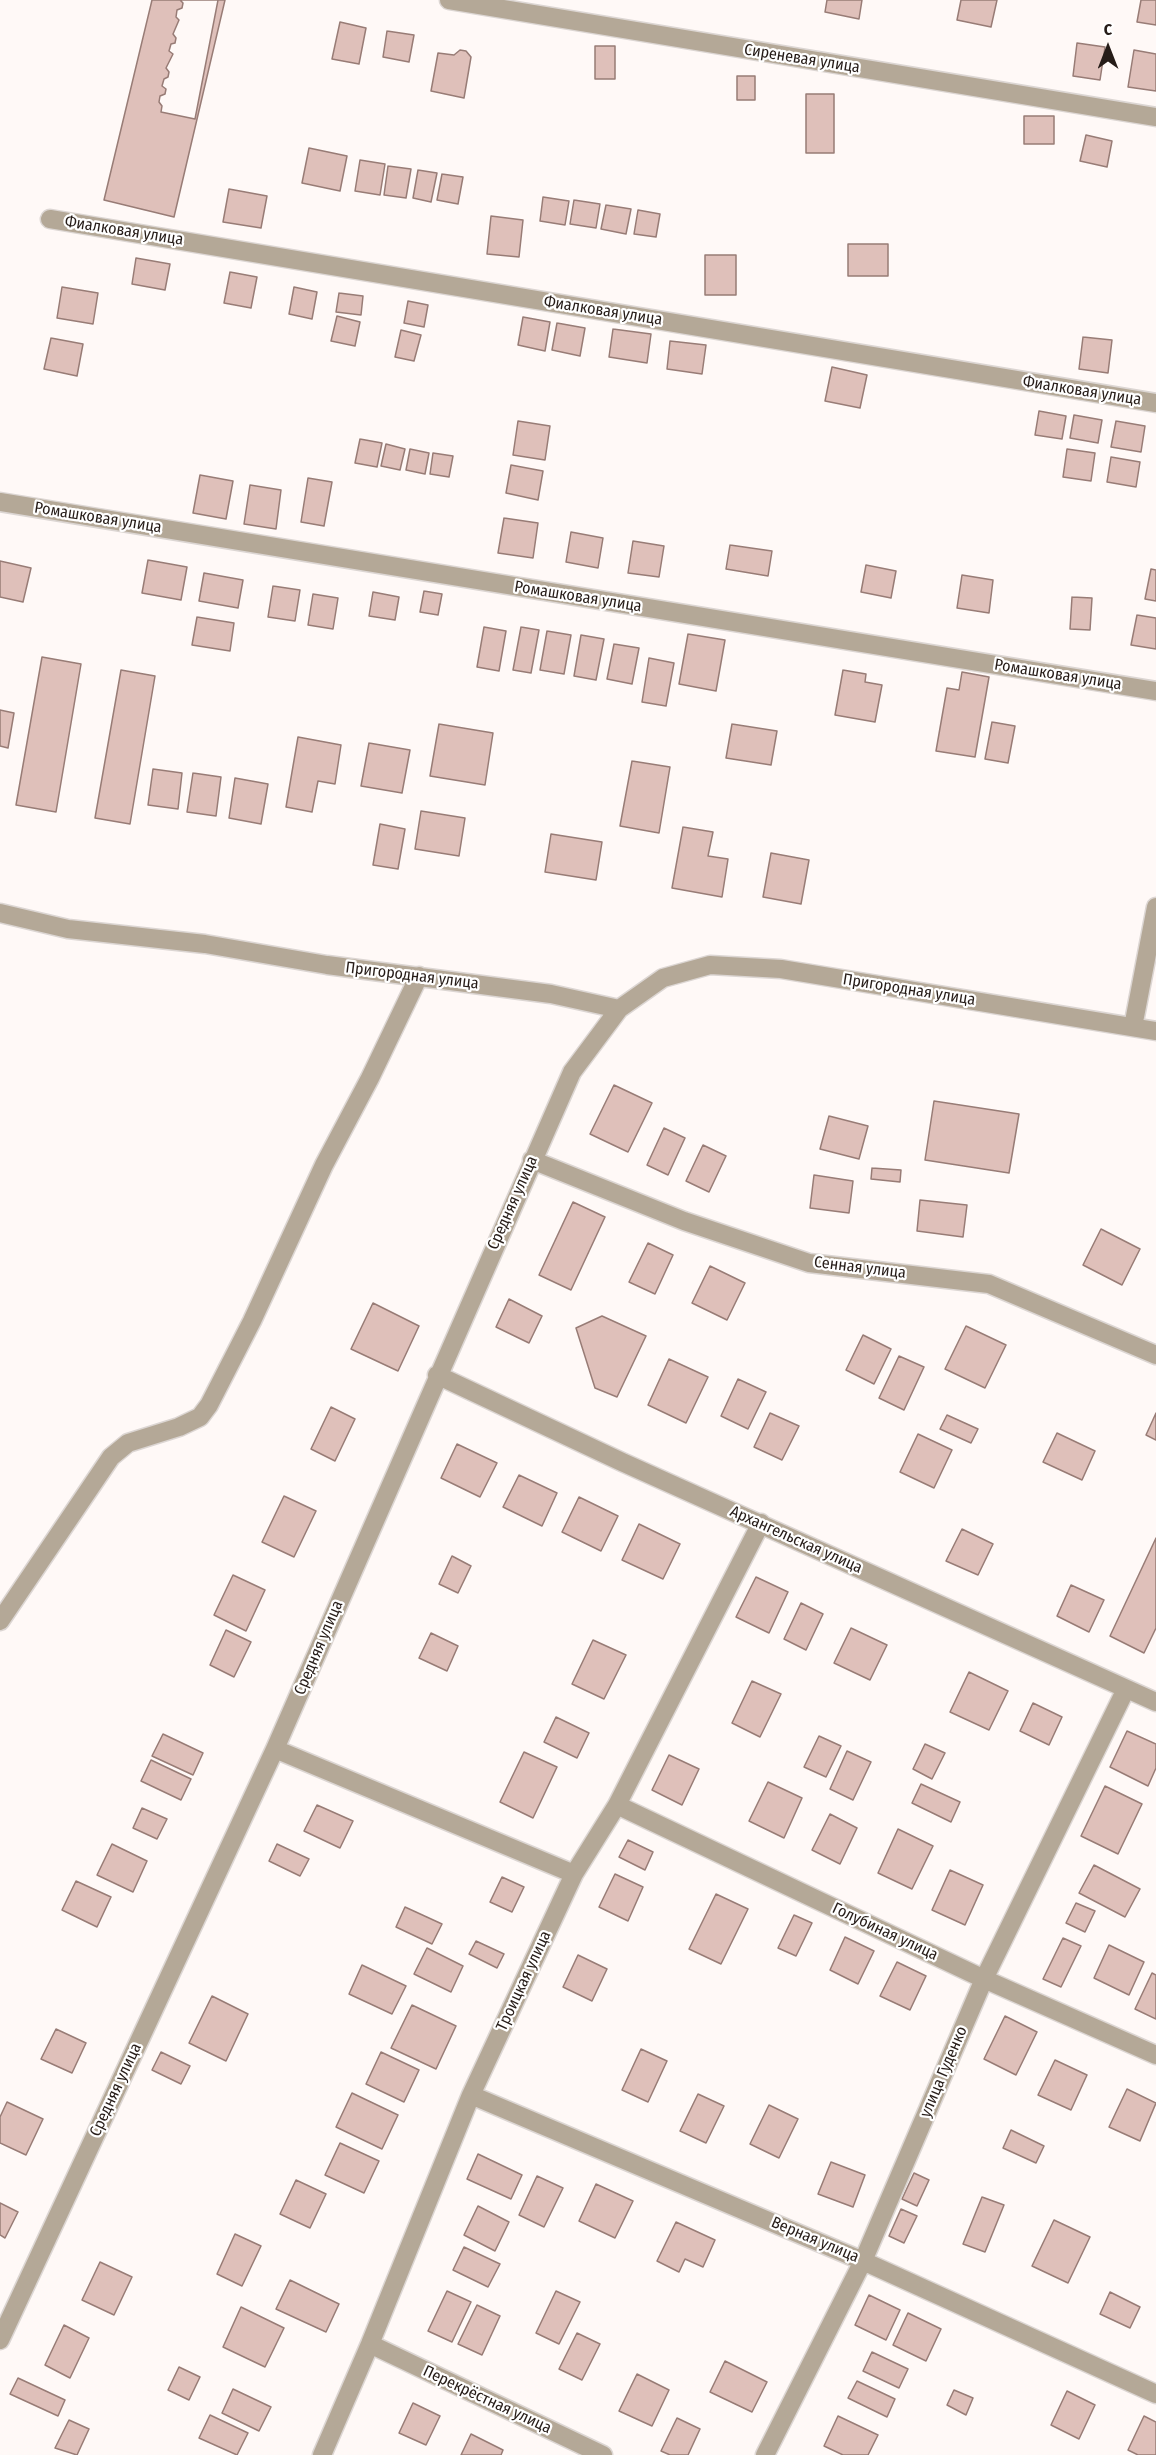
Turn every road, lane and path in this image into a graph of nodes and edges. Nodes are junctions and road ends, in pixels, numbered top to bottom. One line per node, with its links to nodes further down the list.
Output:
1 (449, 0): 2 (street, Сиреневая улица)
2 (1156, 117)
3 (50, 219): 4 (street, Фиалковая улица)
4 (1156, 403)
5 (0, 502): 6 (street, Ромашковая улица)
6 (1156, 691)
7 (1156, 907): 12 (street)
8 (0, 913): 9 (street, Пригородная улица)
9 (419, 976): 11 (street, Пригородная улица); 18 (street)
10 (663, 978): 11 (street, Средняя улица); 12 (street, Пригородная улица)
11 (619, 1009): 14 (street, Средняя улица)
12 (1133, 1027): 13 (street, Пригородная улица)
13 (1156, 1031)
14 (532, 1160): 15 (street, Сенная улица); 16 (street, Средняя улица)
15 (1156, 1354)
16 (437, 1375): 17 (street, Архангельская улица); 21 (street, Средняя улица)
17 (761, 1523): 19 (street, Архангельская улица); 22 (street, Троицкая улица)
18 (0, 1621)
19 (1125, 1691): 20 (street, Архангельская улица); 24 (street, улица Гуденко)
20 (1156, 1702)
21 (275, 1749): 23 (street); 28 (street, Средняя улица)
22 (617, 1804): 23 (street, Троицкая улица); 24 (street, Голубиная улица)
23 (574, 1874): 26 (street, Троицкая улица)
24 (984, 1979): 25 (street, Голубиная улица); 27 (street, улица Гуденко)
25 (1156, 2055)
26 (471, 2095): 27 (street, Верная улица); 29 (street, Троицкая улица)
27 (863, 2261): 30 (street, Верная улица); 33 (street, улица Гуденко)
28 (0, 2340)
29 (370, 2344): 31 (street, Троицкая улица); 32 (street, Перекрёстная улица)
30 (1156, 2394)
31 (322, 2455)
32 (603, 2455)
33 (765, 2455)

